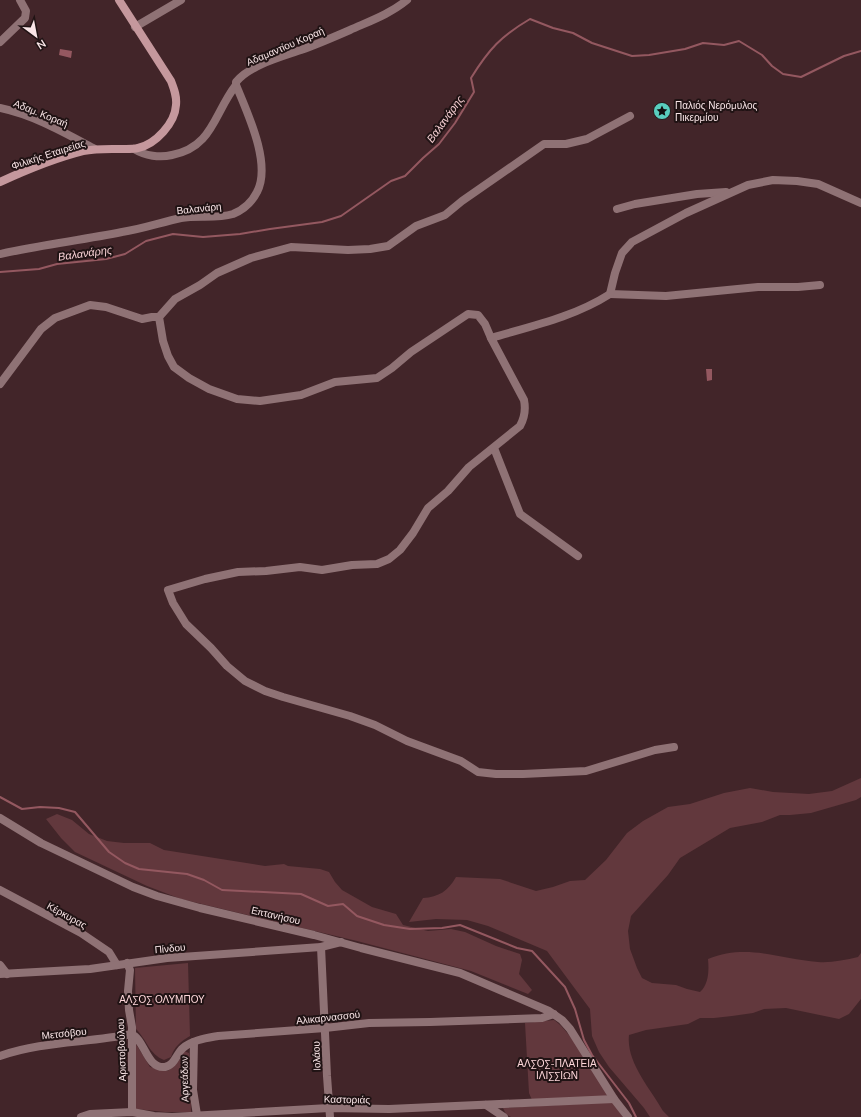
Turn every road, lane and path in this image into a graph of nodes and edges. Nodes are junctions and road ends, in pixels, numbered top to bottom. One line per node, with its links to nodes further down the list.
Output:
1 (20, 0): 6 (street)
2 (119, 0): 5 (main road, Φιλικής Εταιρείας)
3 (181, 0): 5 (street)
4 (407, 0): 7 (street, Αδαμαντίου Κοραή)
5 (135, 27): 11 (main road, Φιλικής Εταιρείας)
6 (0, 42)
7 (236, 85): 11 (street, Αδαμαντίου Κοραή); 16 (street, Βαλανάρη)
8 (0, 108): 10 (street, Αδαμ. Κοραή)
9 (630, 116): 19 (street)
10 (95, 149): 11 (main road, Φιλικής Εταιρείας); 12 (main road, Φιλικής Εταιρείας)
11 (134, 149)
12 (0, 182)
13 (731, 192): 14 (street); 15 (street); 18 (street)
14 (861, 203)
15 (617, 209)
16 (0, 254)
17 (820, 285): 18 (street)
18 (610, 294): 20 (street)
19 (159, 317): 20 (street); 21 (street)
20 (491, 338): 22 (street)
21 (0, 384)
22 (494, 448): 23 (street); 24 (street)
23 (578, 556)
24 (674, 747)
25 (0, 818): 27 (street, Επτανήσου)
26 (0, 890): 31 (street, Κέρκυρας)
27 (341, 942): 28 (street, Πίνδου); 33 (street, Επτανήσου)
28 (321, 947): 29 (street, Πίνδου); 34 (street, Ιολάου)
29 (127, 963): 31 (street, Πίνδου); 35 (street, Αριστοβούλου)
30 (0, 965): 32 (street)
31 (117, 965): 32 (street, Πίνδου)
32 (4, 974)
33 (554, 1014): 34 (street, Αλικαρνασσού); 38 (street, Επτανήσου)
34 (325, 1028): 36 (street, Αλικαρνασσού); 40 (street, Ιολάου)
35 (131, 1034): 36 (street, Αλικαρνασσού); 37 (street, Μετσόβου); 42 (street, Αριστοβούλου)
36 (194, 1042): 44 (street, Αργεάδων)
37 (0, 1056)
38 (614, 1099): 39 (street, Καστοριάς); 49 (street, Επτανήσου)
39 (486, 1105): 43 (street, Καστοριάς); 48 (street)
40 (329, 1108): 41 (street, Καστοριάς); 43 (street, Καστοριάς); 47 (street, Ιολάου)
41 (258, 1111): 44 (street, Καστοριάς); 46 (street)
42 (132, 1112): 44 (street, Καστοριάς); 45 (street, Καστοριάς)
43 (420, 1113)
44 (197, 1115)
45 (81, 1117)
46 (251, 1117)
47 (330, 1117)
48 (504, 1117)
49 (628, 1117)

